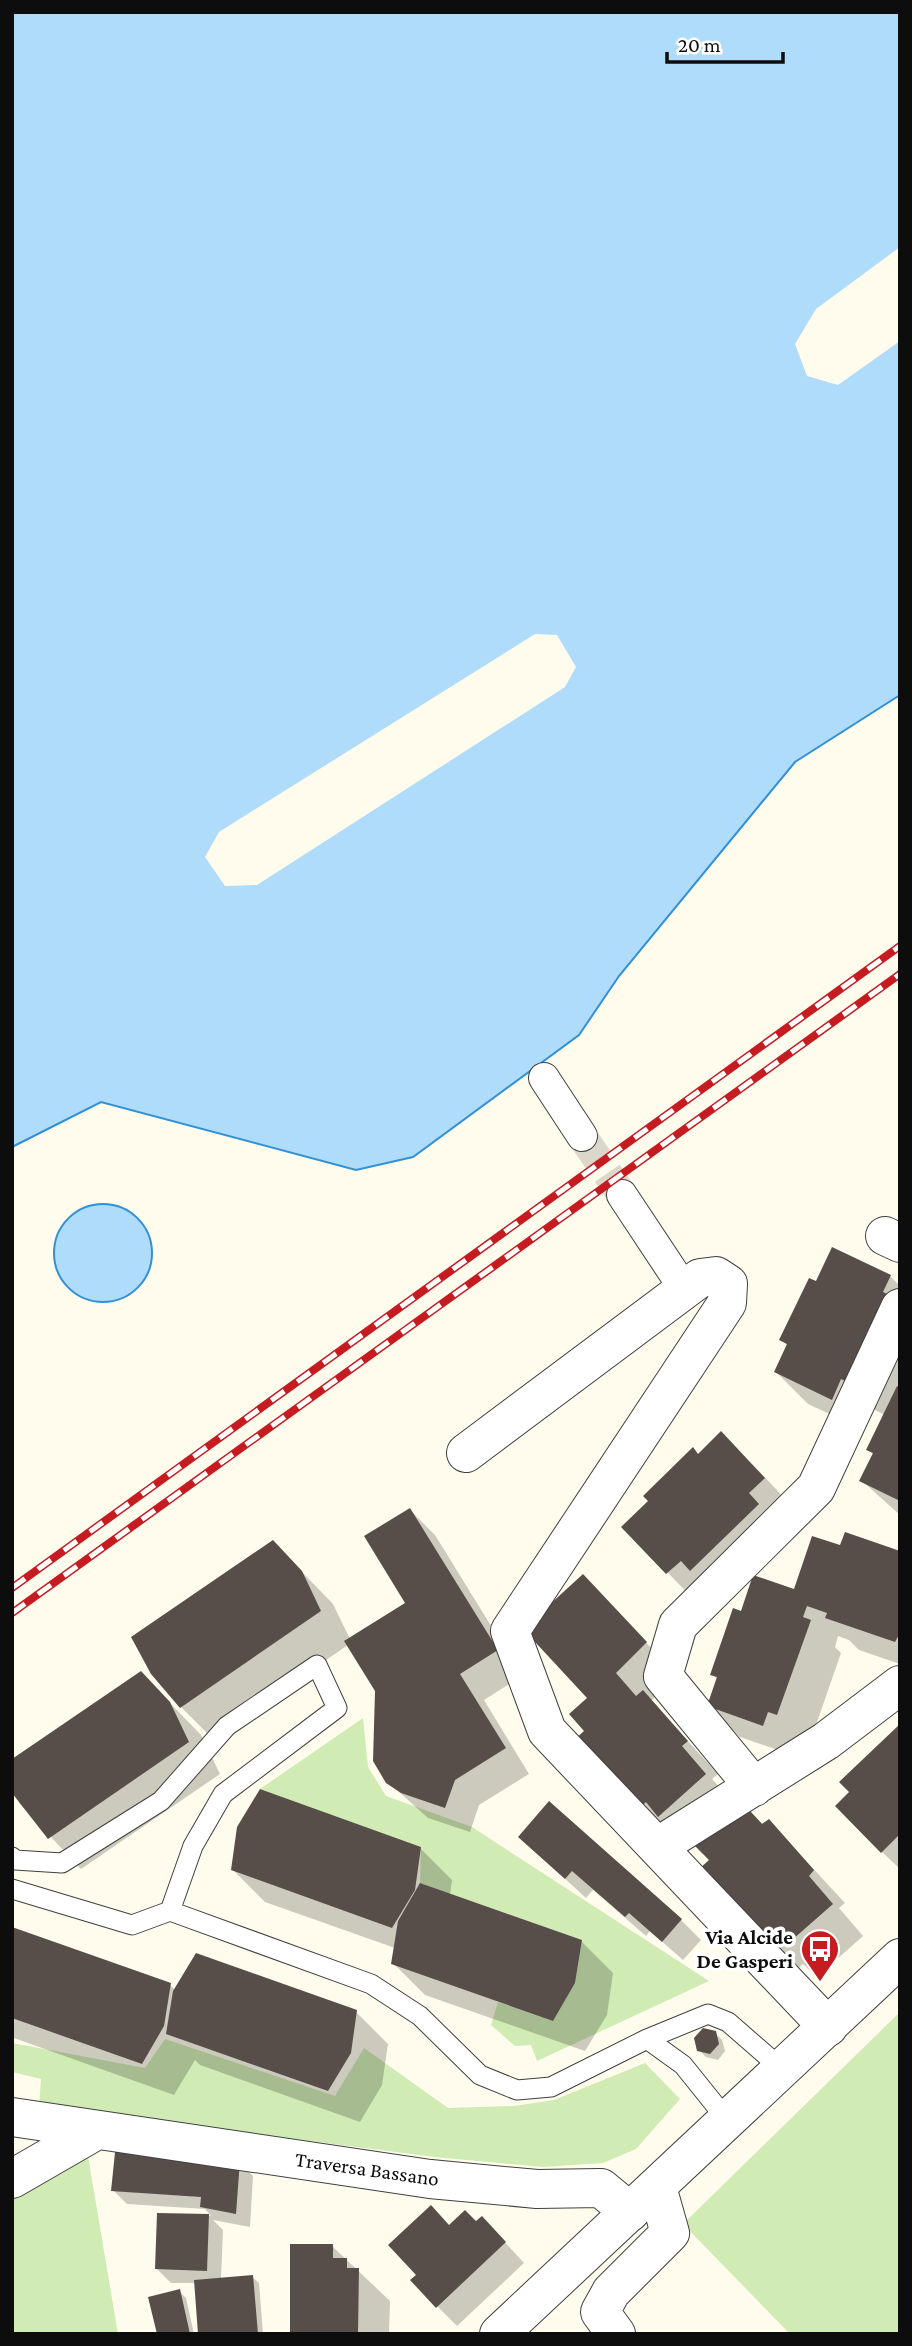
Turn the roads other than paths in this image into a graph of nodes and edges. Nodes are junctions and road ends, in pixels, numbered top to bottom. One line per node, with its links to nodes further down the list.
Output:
1 (544, 1078): 2 (street)
2 (582, 1136)
3 (622, 1195): 4 (street)
4 (685, 1290): 6 (street); 9 (street)
5 (900, 1308): 8 (street)
6 (466, 1453)
7 (900, 1685): 8 (street)
8 (754, 1787): 9 (street)
9 (657, 1847): 14 (street)
10 (12, 1857): 12 (lane)
11 (12, 1889): 12 (lane)
12 (170, 1911): 15 (lane)
13 (900, 1958): 14 (street)
14 (828, 2026): 16 (street)
15 (647, 2039): 16 (lane); 18 (lane)
16 (782, 2069): 18 (street)
17 (12, 2117): 19 (street, Traversa Bassano)
18 (728, 2121): 21 (street)
19 (97, 2130): 20 (street); 21 (street, Traversa Bassano)
20 (12, 2179)
21 (643, 2200): 22 (street); 23 (street)
22 (499, 2334)
23 (616, 2334)

